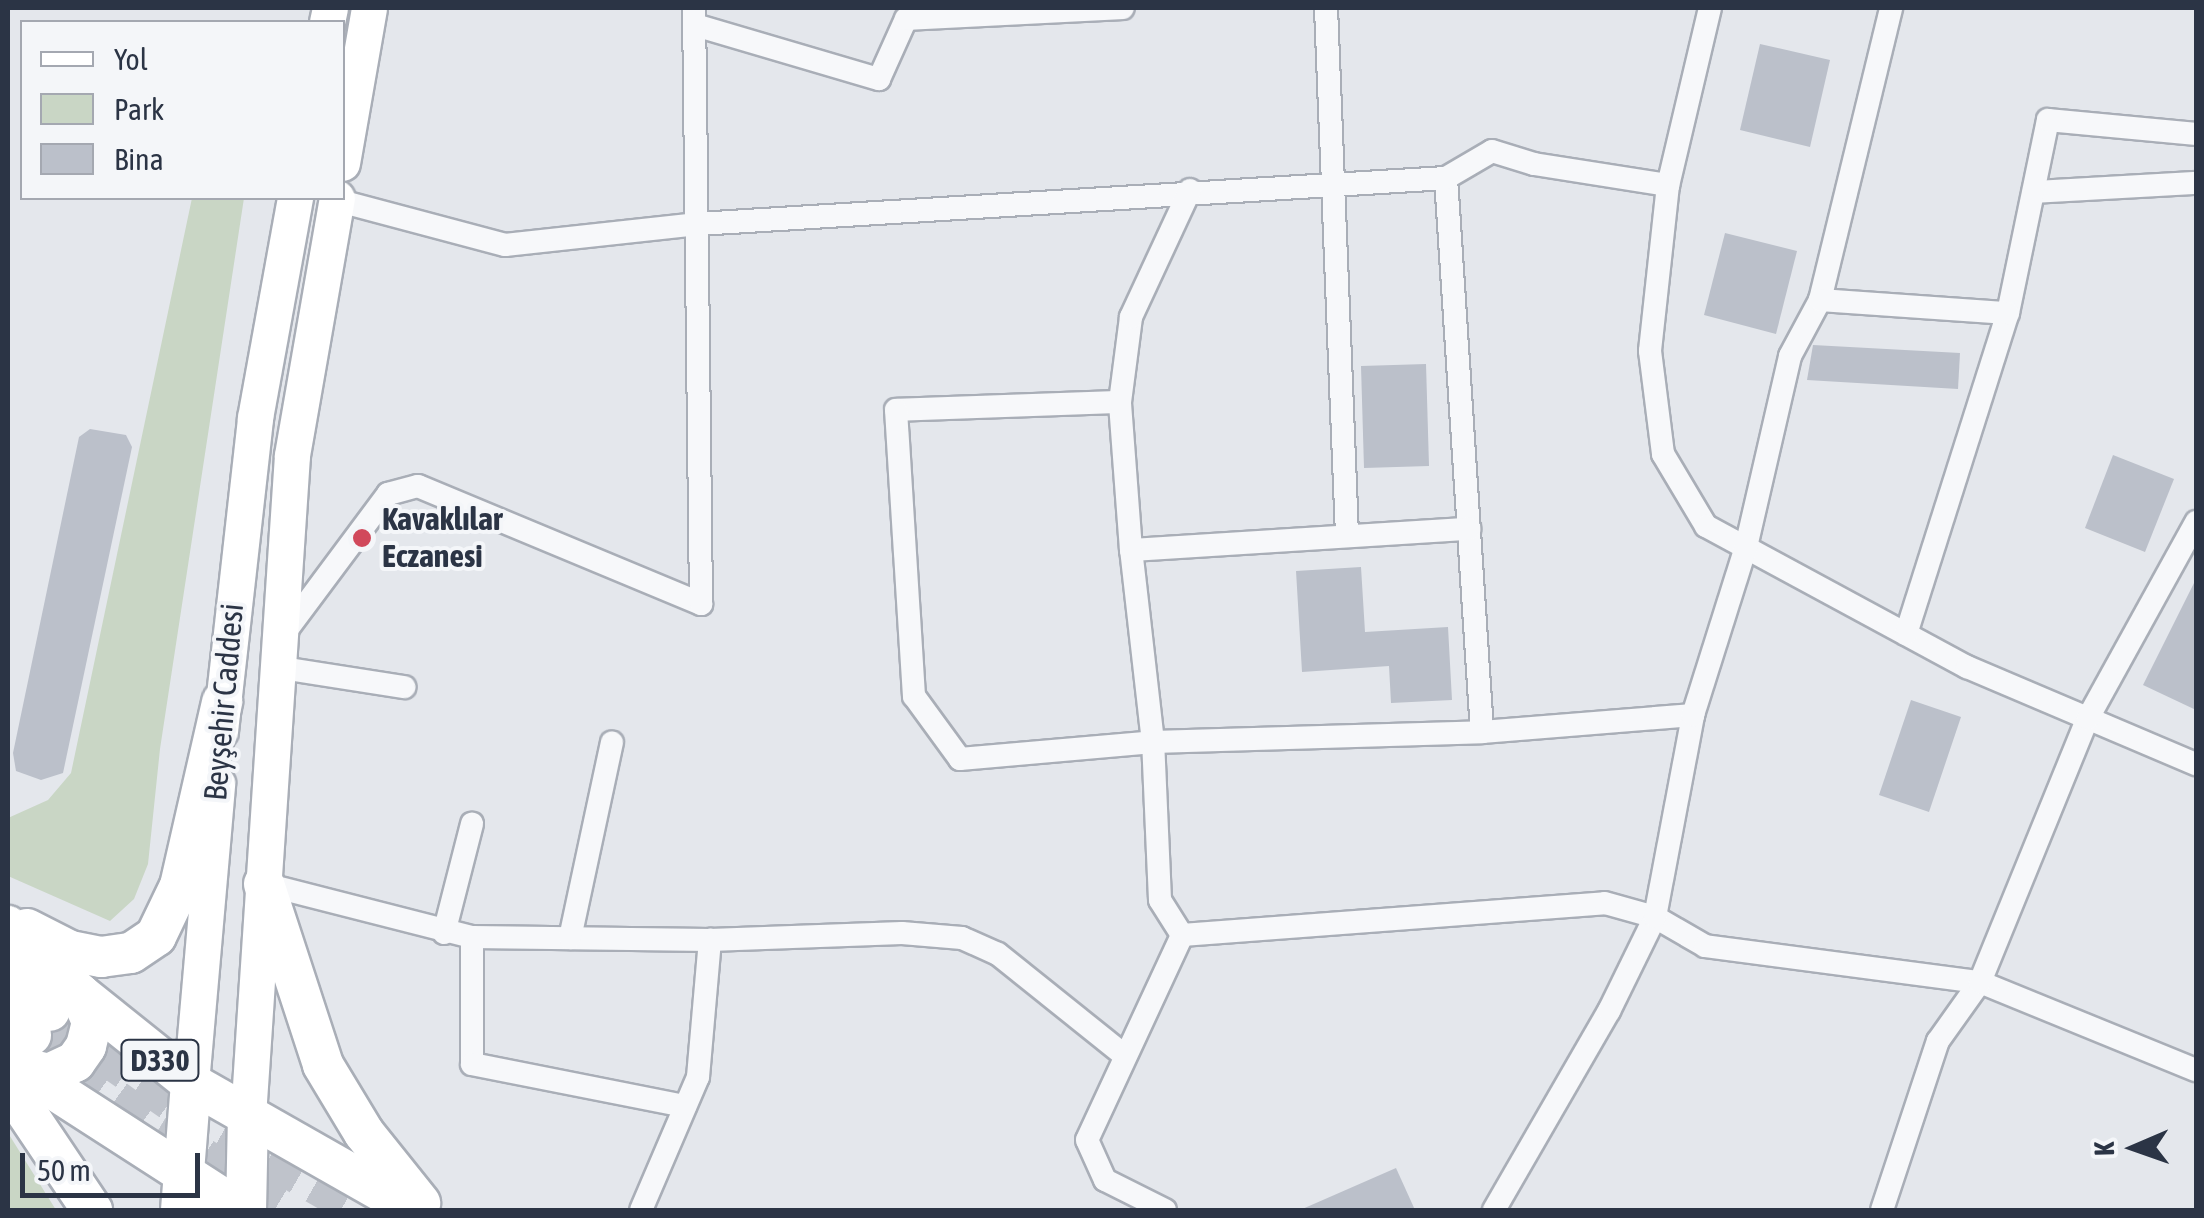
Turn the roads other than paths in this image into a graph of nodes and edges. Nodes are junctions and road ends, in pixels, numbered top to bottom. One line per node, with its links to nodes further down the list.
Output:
1 (369, 8): 8 (main road)
2 (1122, 8): 6 (street)
3 (1326, 8): 10 (street)
4 (1710, 8): 12 (street)
5 (1891, 8): 19 (street)
6 (694, 16): 18 (street)
7 (2196, 134): 14 (street)
8 (345, 145)
9 (1446, 178): 10 (street); 12 (street); 23 (street)
10 (1333, 183): 13 (street); 24 (street)
11 (2196, 183): 14 (street)
12 (1668, 185): 25 (street)
13 (1190, 190): 18 (street); 21 (street)
14 (2034, 192): 20 (street)
15 (296, 200): 30 (main road, Beyşehir Caddesi)
16 (336, 200): 28 (main road, Beyşehir Caddesi)
17 (343, 200): 18 (street)
18 (698, 224): 28 (street)
19 (1820, 300): 20 (street); 25 (street)
20 (2008, 313): 27 (street)
21 (1120, 402): 26 (street); 35 (street)
22 (2196, 522): 32 (street)
23 (1469, 529): 24 (street); 33 (street)
24 (1347, 535): 26 (street)
25 (1746, 548): 27 (street); 31 (street)
26 (1131, 550): 35 (street)
27 (1906, 634): 32 (street)
28 (277, 654): 29 (street); 38 (main road, Beyşehir Caddesi)
29 (404, 687)
30 (222, 702): 39 (highway); 47 (main road, Beyşehir Caddesi)
31 (1693, 715): 33 (street); 40 (street)
32 (2088, 718): 36 (street); 50 (street)
33 (1482, 732): 35 (street)
34 (612, 742): 45 (street)
35 (1152, 742): 43 (street)
36 (2196, 764)
37 (472, 824): 42 (street)
38 (264, 884): 42 (street); 48 (main road, Beyşehir Caddesi); 58 (highway)
39 (8, 914)
40 (1655, 916): 43 (street); 50 (street); 64 (street)
41 (8, 926): 51 (highway, D330)
42 (444, 932): 44 (street)
43 (1182, 935): 52 (street)
44 (472, 937): 45 (street); 55 (street)
45 (570, 938): 46 (street)
46 (710, 940): 52 (street); 55 (street)
47 (204, 960): 48 (main road); 54 (main road, Beyşehir Caddesi)
48 (258, 968): 56 (main road, Beyşehir Caddesi)
49 (8, 972): 51 (highway)
50 (1980, 982): 53 (street); 65 (street)
51 (28, 1038): 54 (highway, D330); 57 (highway); 59 (highway, D330)
52 (1124, 1055): 63 (street)
53 (2196, 1070)
54 (190, 1083): 56 (highway, D330); 57 (highway, Beyşehir Caddesi)
55 (685, 1106): 62 (street)
56 (248, 1116): 58 (highway); 60 (highway, Beyşehir Caddesi)
57 (181, 1192): 60 (highway)
58 (414, 1208): 61 (highway)
59 (92, 1210)
60 (244, 1210)
61 (362, 1210)
62 (640, 1210)
63 (1165, 1210)
64 (1494, 1210)
65 (1882, 1210)

